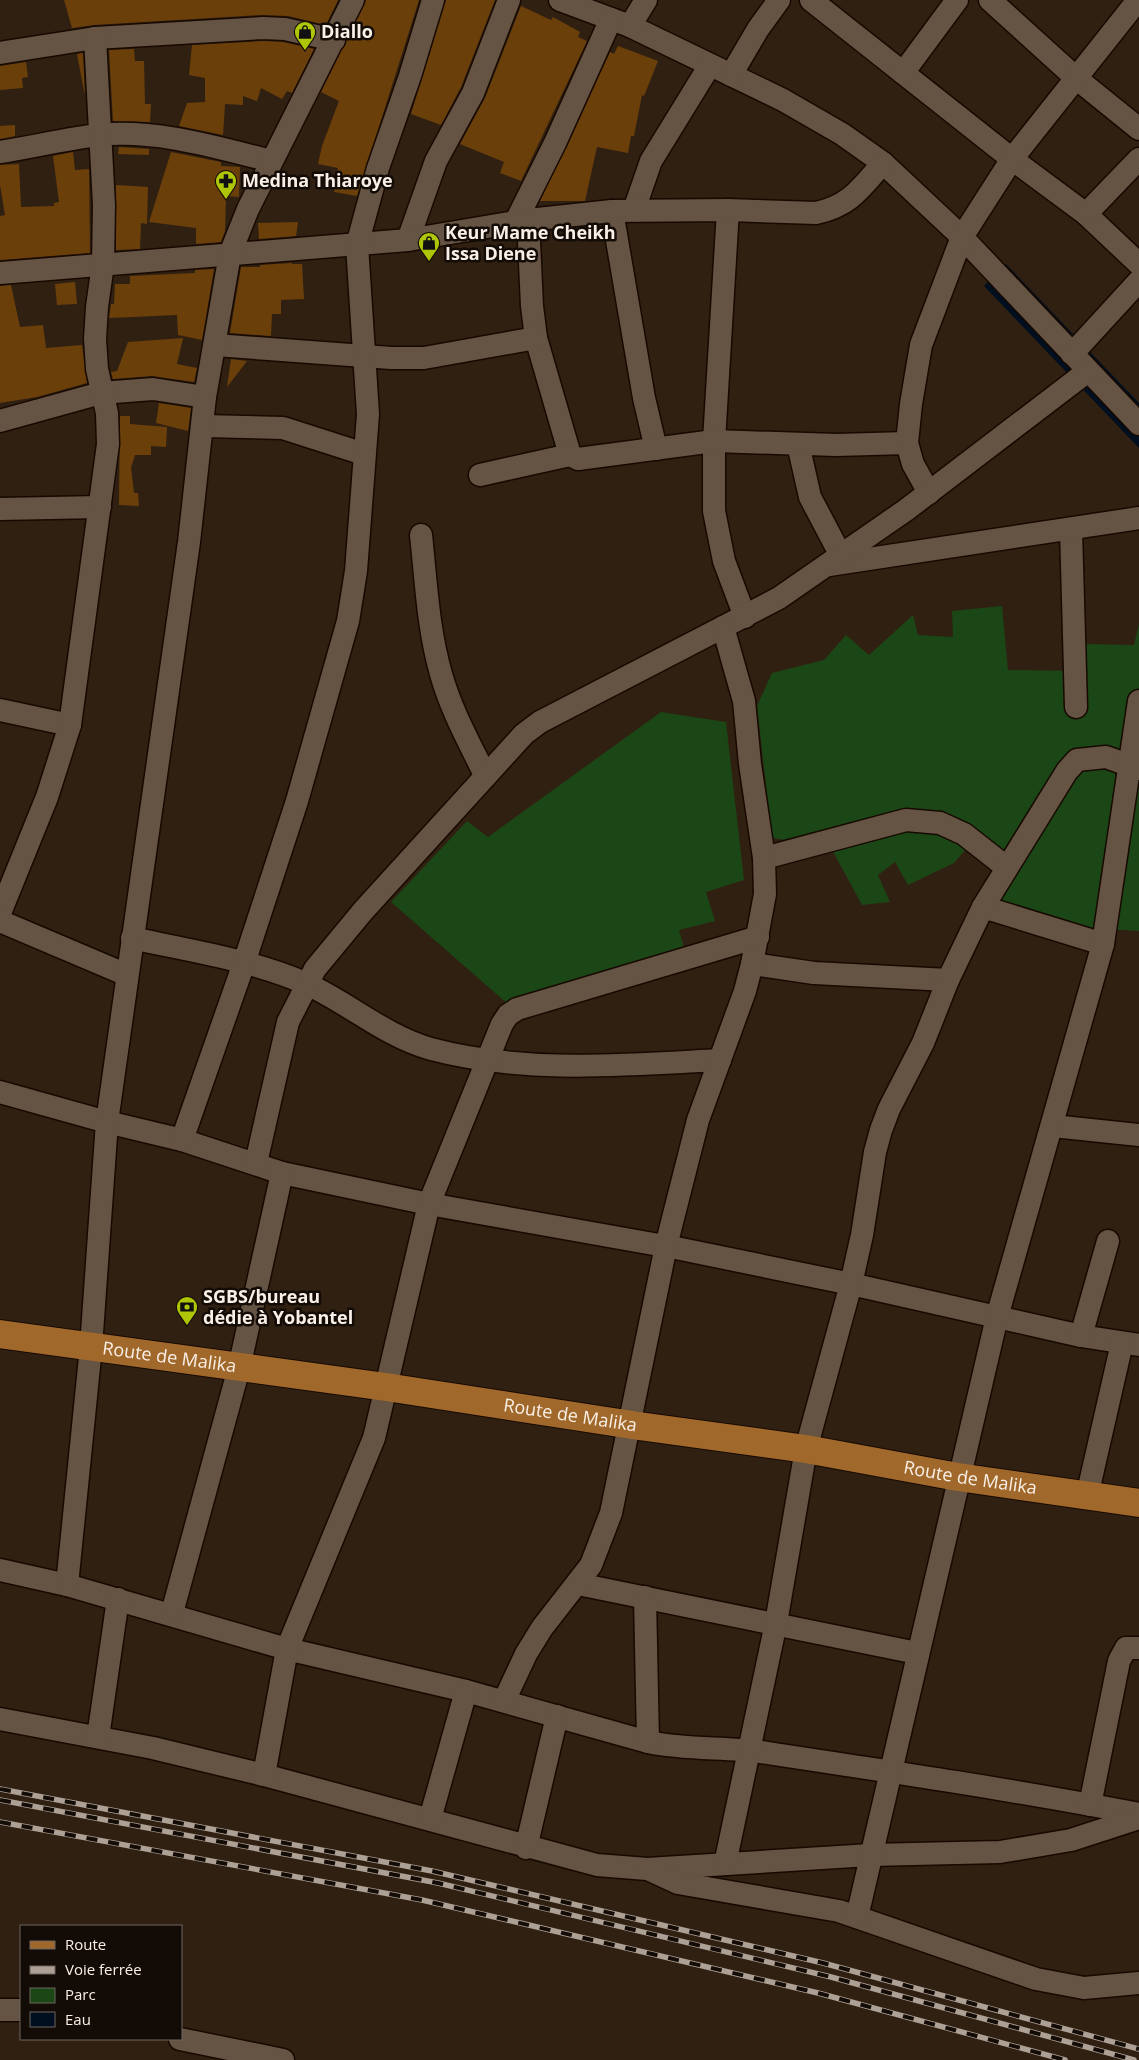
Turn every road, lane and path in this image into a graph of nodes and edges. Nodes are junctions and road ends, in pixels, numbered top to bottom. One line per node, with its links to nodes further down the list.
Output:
1 (353, 0): 13 (street)
2 (433, 0): 33 (street)
3 (509, 0): 32 (street)
4 (560, 0): 11 (street)
5 (646, 0): 11 (street)
6 (779, 0): 17 (street)
7 (811, 0): 16 (street)
8 (957, 0): 16 (street)
9 (990, 0): 18 (street)
10 (1138, 0): 18 (street)
11 (620, 23): 15 (street); 30 (street)
12 (95, 38): 13 (street); 14 (street); 20 (street)
13 (334, 40): 24 (street)
14 (0, 53)
15 (710, 64): 17 (street); 26 (street)
16 (903, 73): 22 (street)
17 (731, 75): 25 (street)
18 (1076, 78): 19 (street); 22 (street)
19 (1139, 129)
20 (99, 135): 21 (street); 24 (street); 35 (street)
21 (0, 152)
22 (1012, 158): 29 (street); 31 (street)
23 (1139, 159): 29 (street)
24 (271, 161): 34 (street)
25 (883, 163): 27 (street); 31 (street)
26 (634, 210): 27 (street); 28 (street)
27 (728, 210): 49 (street)
28 (612, 211): 30 (street); 52 (street)
29 (1086, 214): 36 (street)
30 (521, 222): 32 (street); 39 (street)
31 (962, 237): 41 (street); 50 (street)
32 (408, 240): 33 (street)
33 (357, 244): 34 (street); 42 (street)
34 (230, 254): 35 (street); 40 (street)
35 (103, 264): 37 (street); 44 (street)
36 (1139, 264)
37 (0, 273)
38 (1139, 281): 41 (street)
39 (536, 338): 42 (street); 54 (street)
40 (215, 344): 42 (street); 45 (street)
41 (1072, 354): 43 (street)
42 (364, 356): 53 (street)
43 (1088, 371): 47 (street); 56 (street)
44 (101, 393): 45 (street); 46 (street); 57 (street)
45 (205, 397): 48 (street)
46 (0, 421)
47 (1139, 424)
48 (203, 426): 53 (street); 77 (street)
49 (714, 441): 51 (street); 52 (street); 63 (street)
50 (907, 443): 51 (street); 56 (street)
51 (798, 444): 62 (street)
52 (656, 448): 54 (street)
53 (364, 454): 79 (street)
54 (570, 456): 55 (street)
55 (480, 475)
56 (929, 493): 62 (street)
57 (100, 507): 58 (street); 68 (street)
58 (0, 509)
59 (1139, 518): 60 (street)
60 (1071, 528): 62 (street); 66 (street)
61 (421, 535): 70 (street)
62 (833, 560): 63 (street)
63 (744, 617): 64 (street)
64 (723, 627): 70 (street); 71 (street)
65 (1139, 701): 69 (street)
66 (1076, 707)
67 (0, 710): 68 (street)
68 (70, 725): 74 (street)
69 (1134, 768): 72 (street); 78 (street)
70 (485, 775): 83 (street)
71 (764, 858): 72 (street); 76 (street)
72 (1006, 868): 73 (street)
73 (983, 907): 78 (street); 82 (street)
74 (0, 913)
75 (0, 921): 81 (street)
76 (758, 937): 80 (street); 85 (street)
77 (132, 938): 79 (street); 81 (street)
78 (1104, 944): 88 (street)
79 (244, 963): 83 (street); 90 (street)
80 (752, 964): 82 (street); 84 (street)
81 (127, 975): 87 (street)
82 (948, 980): 96 (street)
83 (306, 984): 85 (street); 91 (street)
84 (720, 1060): 85 (street); 95 (street)
85 (486, 1061): 93 (street)
86 (0, 1092): 87 (street)
87 (107, 1122): 90 (street); 101 (street)
88 (1053, 1126): 89 (street); 97 (street)
89 (1139, 1136)
90 (182, 1140): 91 (street)
91 (256, 1164): 92 (street)
92 (282, 1173): 93 (street); 102 (street)
93 (429, 1204): 95 (street); 103 (street)
94 (1108, 1241): 99 (street)
95 (666, 1246): 96 (street); 104 (street)
96 (851, 1284): 97 (street); 105 (street)
97 (997, 1317): 99 (street); 106 (street)
98 (0, 1334): 101 (main road, Route de Malika)
99 (1081, 1336): 100 (street)
100 (1130, 1344): 107 (street)
101 (91, 1347): 102 (main road, Route de Malika); 110 (street)
102 (239, 1368): 103 (main road, Route de Malika); 114 (street)
103 (386, 1387): 104 (main road, Route de Malika); 117 (street)
104 (628, 1425): 105 (main road, Route de Malika); 111 (street)
105 (806, 1449): 106 (main road, Route de Malika); 115 (street)
106 (958, 1477): 107 (main road, Route de Malika); 118 (street)
107 (1087, 1496): 108 (main road, Route de Malika)
108 (1139, 1504)
109 (0, 1570): 110 (street)
110 (67, 1584): 113 (street)
111 (578, 1584): 112 (street); 120 (street)
112 (645, 1597): 115 (street); 124 (street)
113 (118, 1599): 114 (street); 123 (street)
114 (172, 1614): 117 (street)
115 (776, 1623): 118 (street); 125 (street)
116 (1139, 1648): 128 (street)
117 (287, 1649): 119 (street); 127 (street)
118 (917, 1652): 126 (street)
119 (466, 1691): 120 (street); 131 (street)
120 (504, 1701): 121 (street)
121 (557, 1716): 124 (street); 132 (street)
122 (0, 1719): 123 (street)
123 (98, 1737): 127 (street)
124 (648, 1742): 125 (street)
125 (750, 1751): 126 (street); 134 (street)
126 (890, 1771): 128 (street); 133 (street)
127 (264, 1775): 131 (street)
128 (1090, 1805): 129 (street)
129 (1139, 1814)
130 (1139, 1818): 133 (street)
131 (430, 1819): 132 (street)
132 (526, 1848): 135 (street)
133 (870, 1855): 134 (street); 136 (street)
134 (725, 1864): 135 (street)
135 (647, 1869): 136 (street)
136 (857, 1917): 137 (street)
137 (1139, 1983)
138 (0, 2010): 139 (street)
139 (20, 2010)
140 (182, 2039): 141 (street)
141 (283, 2060)

